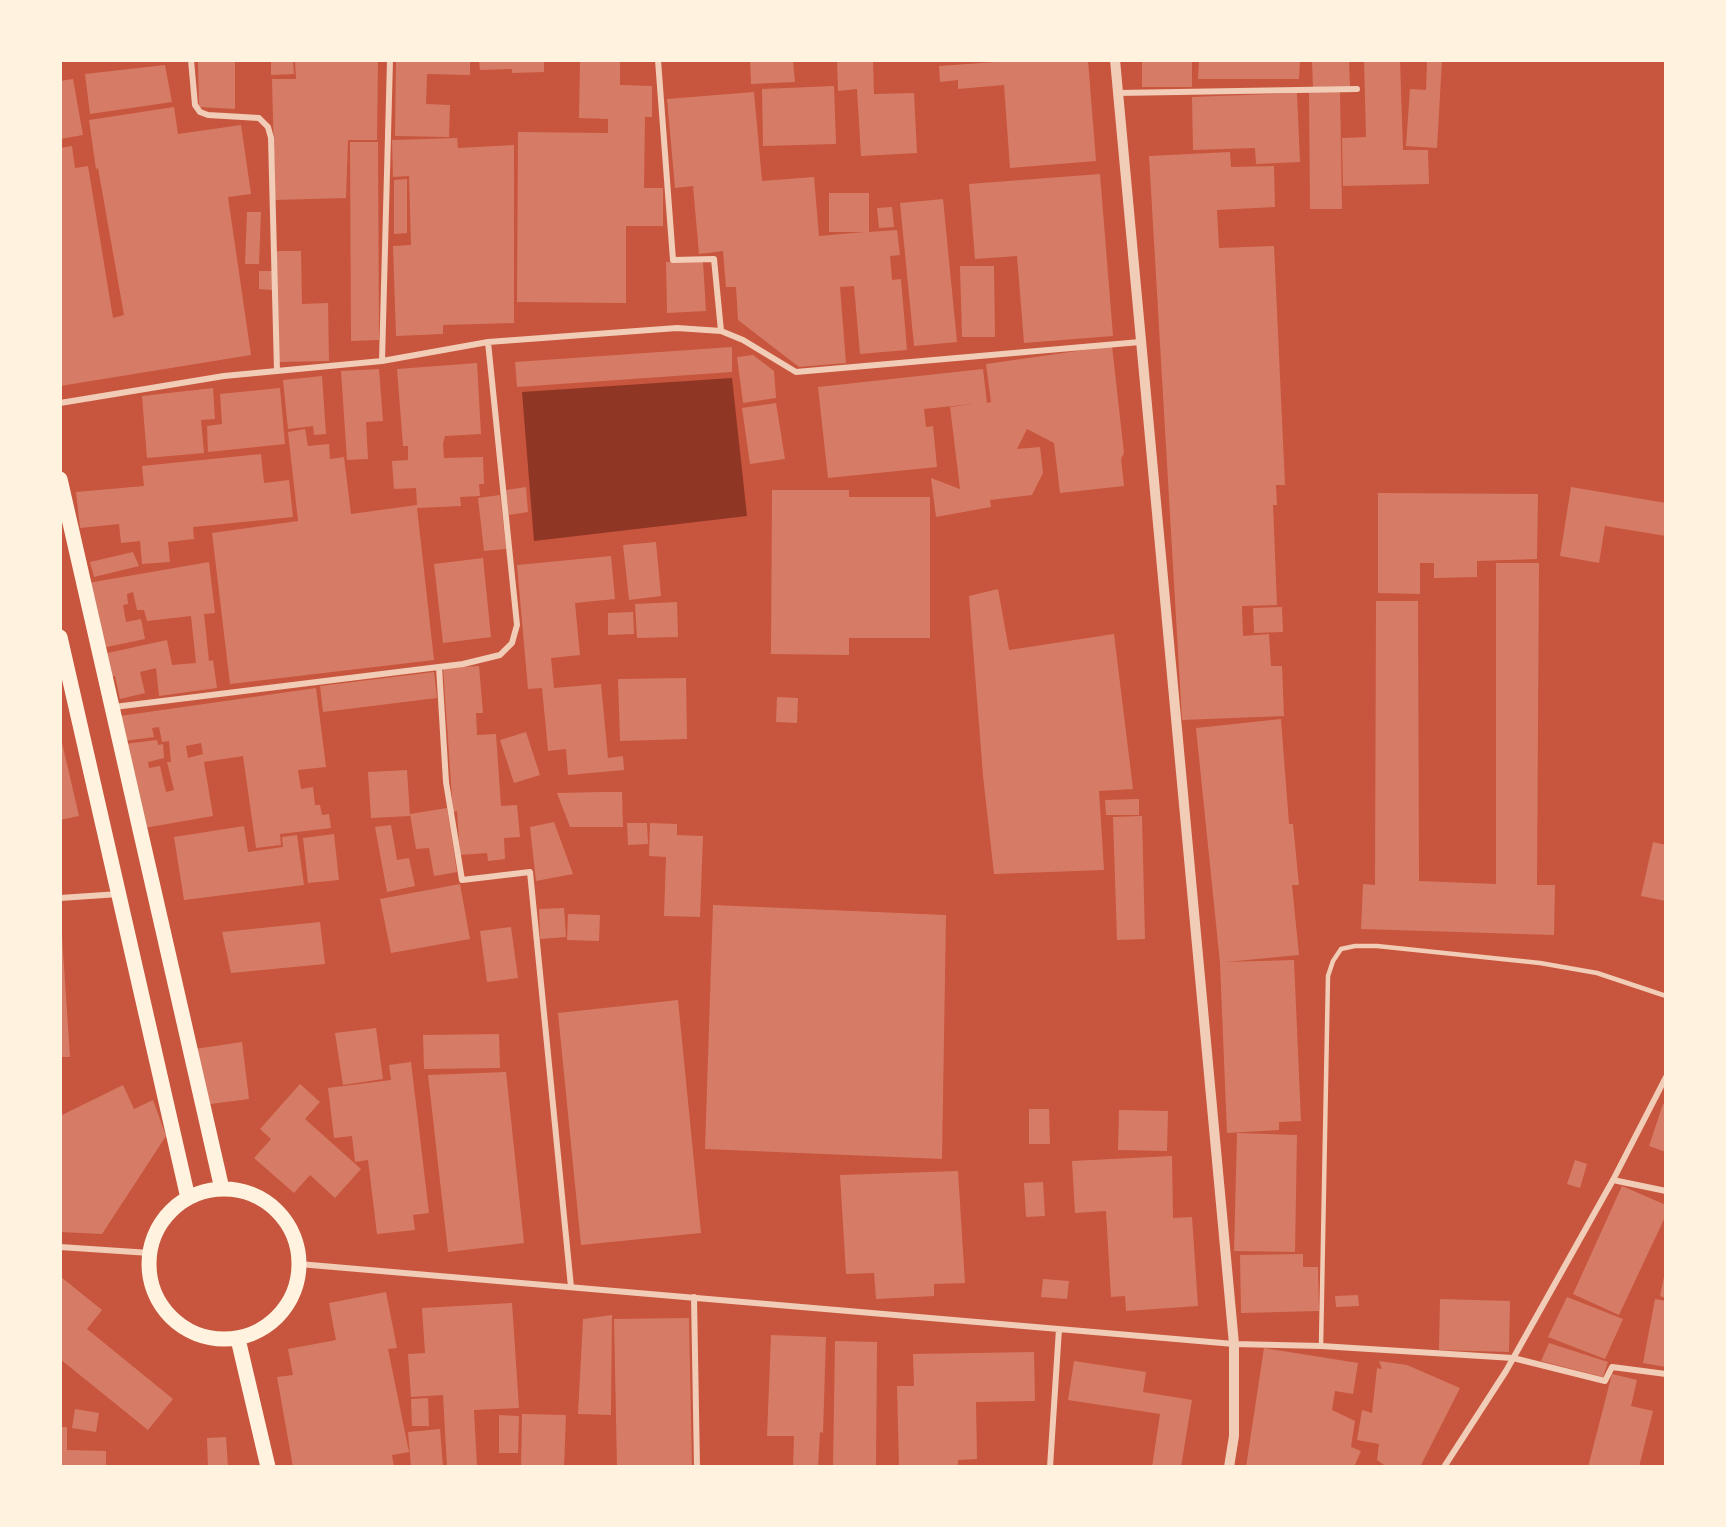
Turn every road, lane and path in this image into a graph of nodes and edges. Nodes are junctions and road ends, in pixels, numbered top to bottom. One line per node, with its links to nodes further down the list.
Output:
1 (191, 60): 11 (street)
2 (390, 60): 10 (street)
3 (658, 60): 7 (street)
4 (1115, 60): 6 (street)
5 (1357, 89): 6 (street)
6 (1118, 93): 9 (street)
7 (721, 331): 8 (street); 9 (street)
8 (489, 342): 10 (street); 15 (street)
9 (1140, 342): 32 (street)
10 (382, 361): 11 (street)
11 (277, 371): 12 (street)
12 (60, 403)
13 (60, 478): 16 (main road)
14 (60, 637): 17 (main road)
15 (439, 667): 16 (street); 28 (street)
16 (112, 707): 22 (main road)
17 (120, 894): 18 (street); 24 (main road)
18 (60, 898)
19 (1666, 996): 33 (lane)
20 (1666, 1077): 21 (street)
21 (1613, 1180): 23 (street); 34 (street)
22 (222, 1189): 24 (main road); 27 (main road)
23 (1666, 1191)
24 (188, 1198): 26 (main road)
25 (60, 1246): 26 (street)
26 (150, 1253): 31 (main road)
27 (299, 1264): 28 (street); 31 (main road)
28 (572, 1287): 29 (street)
29 (694, 1297): 30 (street); 37 (street)
30 (1059, 1329): 32 (street); 38 (street)
31 (238, 1339): 36 (main road)
32 (1234, 1344): 33 (street); 39 (street)
33 (1321, 1346): 34 (street)
34 (1513, 1358): 35 (street); 40 (street)
35 (1666, 1374)
36 (268, 1467)
37 (697, 1467)
38 (1050, 1467)
39 (1229, 1467)
40 (1444, 1467)

